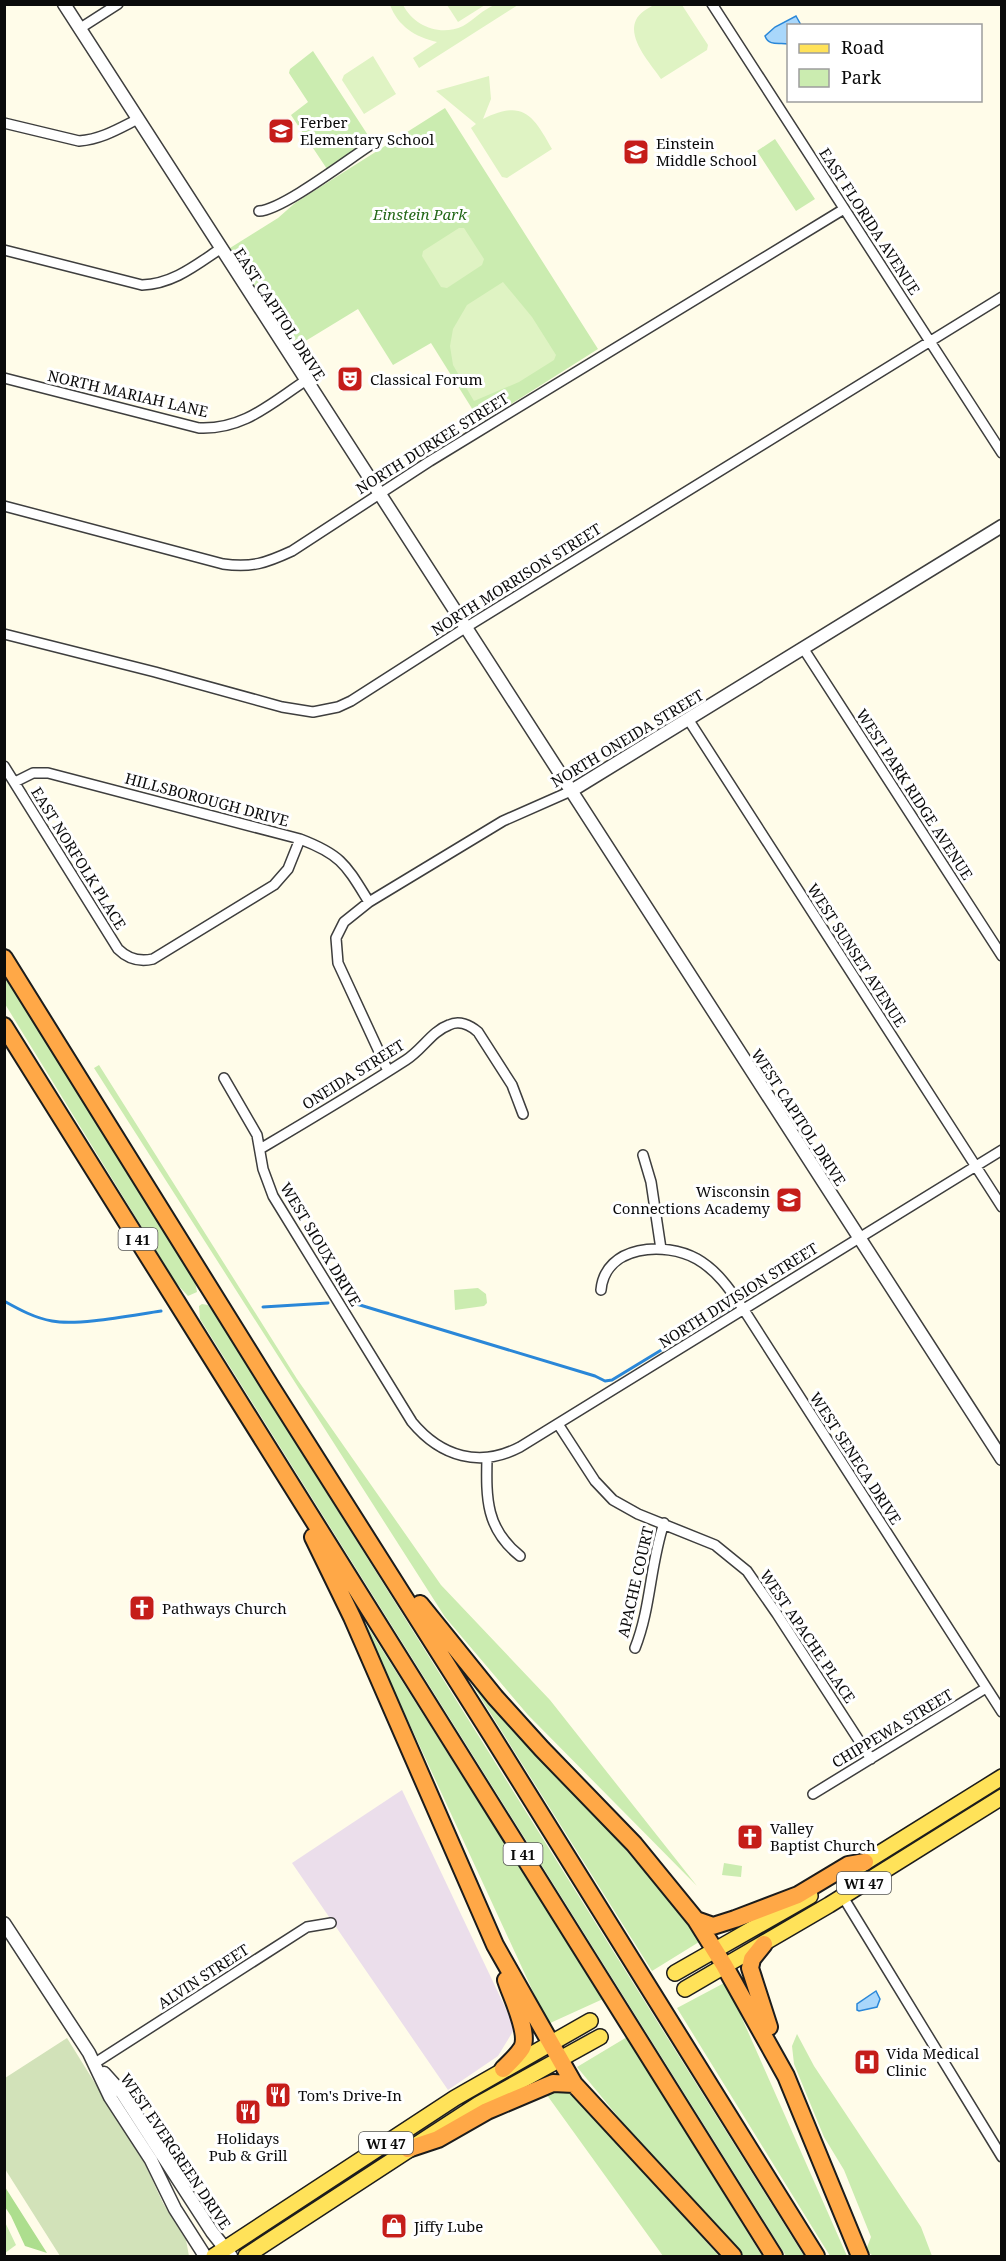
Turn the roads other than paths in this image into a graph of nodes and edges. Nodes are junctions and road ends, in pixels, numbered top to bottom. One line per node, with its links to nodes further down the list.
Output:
1 (64, 4): 4 (street, EAST CAPITOL DRIVE)
2 (118, 4): 4 (street)
3 (712, 4): 8 (street, EAST FLORIDA AVENUE)
4 (79, 28): 5 (street, EAST CAPITOL DRIVE)
5 (138, 119): 6 (street); 10 (street, EAST CAPITOL DRIVE)
6 (4, 123)
7 (369, 146): 9 (street)
8 (844, 209): 13 (street, EAST FLORIDA AVENUE); 17 (street, NORTH DURKEE STREET)
9 (259, 212)
10 (220, 249): 11 (street); 15 (street, EAST CAPITOL DRIVE)
11 (4, 250)
12 (1002, 297): 13 (street, NORTH MORRISON STREET)
13 (930, 342): 16 (street, EAST FLORIDA AVENUE); 20 (street, NORTH MORRISON STREET)
14 (4, 378): 15 (street, NORTH MARIAH LANE)
15 (305, 381): 17 (street, EAST CAPITOL DRIVE)
16 (1002, 453)
17 (378, 494): 18 (street, NORTH DURKEE STREET); 20 (street, EAST CAPITOL DRIVE)
18 (4, 506)
19 (1002, 526): 22 (street, NORTH ONEIDA STREET)
20 (465, 628): 21 (street, NORTH MORRISON STREET); 26 (street, EAST CAPITOL DRIVE)
21 (4, 634)
22 (804, 648): 23 (street, NORTH ONEIDA STREET); 29 (street, WEST PARK RIDGE AVENUE)
23 (688, 719): 26 (street, NORTH ONEIDA STREET); 38 (street, WEST SUNSET AVENUE)
24 (4, 766): 25 (street, EAST NORFOLK PLACE)
25 (15, 782): 27 (street, HILLSBOROUGH DRIVE); 27 (street, EAST NORFOLK PLACE)
26 (570, 791): 28 (street, NORTH ONEIDA STREET); 40 (street, WEST CAPITOL DRIVE)
27 (300, 839): 28 (street, HILLSBOROUGH DRIVE)
28 (369, 902): 32 (street, NORTH ONEIDA STREET)
29 (1002, 956)
30 (4, 958): 49 (highway, I 41)
31 (4, 1026): 45 (highway, I 41)
32 (387, 1071): 34 (street, ONEIDA STREET); 35 (street, ONEIDA STREET)
33 (224, 1078): 35 (street, WEST SIOUX DRIVE)
34 (523, 1114)
35 (260, 1149): 46 (street, WEST SIOUX DRIVE)
36 (1002, 1150): 38 (street, NORTH DIVISION STREET)
37 (643, 1155): 41 (street)
38 (975, 1166): 39 (street, WEST SUNSET AVENUE); 40 (street, NORTH DIVISION STREET)
39 (1002, 1207)
40 (859, 1237): 43 (street, NORTH DIVISION STREET); 47 (street, WEST CAPITOL DRIVE)
41 (661, 1249): 42 (street); 43 (street, WEST SENECA DRIVE)
42 (601, 1290)
43 (744, 1310): 44 (street, NORTH DIVISION STREET); 52 (street, WEST SENECA DRIVE)
44 (558, 1424): 46 (street, NORTH DIVISION STREET); 48 (street, WEST APACHE PLACE)
45 (272, 1452): 64 (highway); 81 (highway, I 41)
46 (487, 1458): 50 (street)
47 (1002, 1459)
48 (663, 1523): 51 (street, APACHE COURT); 54 (street, WEST APACHE PLACE)
49 (370, 1544): 60 (highway); 82 (highway, I 41)
50 (520, 1556)
51 (635, 1648)
52 (986, 1688): 53 (street, WEST SENECA DRIVE); 54 (street, CHIPPEWA STREET)
53 (1002, 1712)
54 (871, 1759): 56 (street, CHIPPEWA STREET)
55 (1002, 1777): 58 (main road, WI 47)
56 (813, 1794)
57 (1002, 1797): 59 (main road, WI 47)
58 (865, 1862): 60 (highway); 65 (main road, WI 47)
59 (843, 1897): 63 (main road, WI 47); 77 (street)
60 (696, 1920): 65 (highway)
61 (4, 1923): 72 (street, WEST EVERGREEN DRIVE)
62 (331, 1923): 72 (street, ALVIN STREET)
63 (764, 1944): 65 (main road, WI 47); 74 (highway)
64 (495, 1945): 70 (highway); 73 (highway)
65 (720, 1958): 66 (main road, WI 47); 67 (main road, WI 47); 74 (highway)
66 (675, 1973)
67 (685, 1989)
68 (591, 2021): 70 (main road, WI 47)
69 (600, 2037): 71 (main road, WI 47)
70 (550, 2043): 71 (highway); 73 (main road, WI 47)
71 (560, 2060): 75 (highway); 76 (main road, WI 47)
72 (96, 2064): 78 (street, WEST EVERGREEN DRIVE); 78 (street, WEST EVERGREEN DRIVE)
73 (503, 2070): 78 (main road, WI 47)
74 (786, 2076): 83 (highway)
75 (574, 2084): 76 (highway); 80 (highway)
76 (408, 2149): 79 (main road, WI 47)
77 (1002, 2157)
78 (220, 2254)
79 (246, 2256)
80 (733, 2256)
81 (774, 2256)
82 (816, 2256)
83 (860, 2256)

